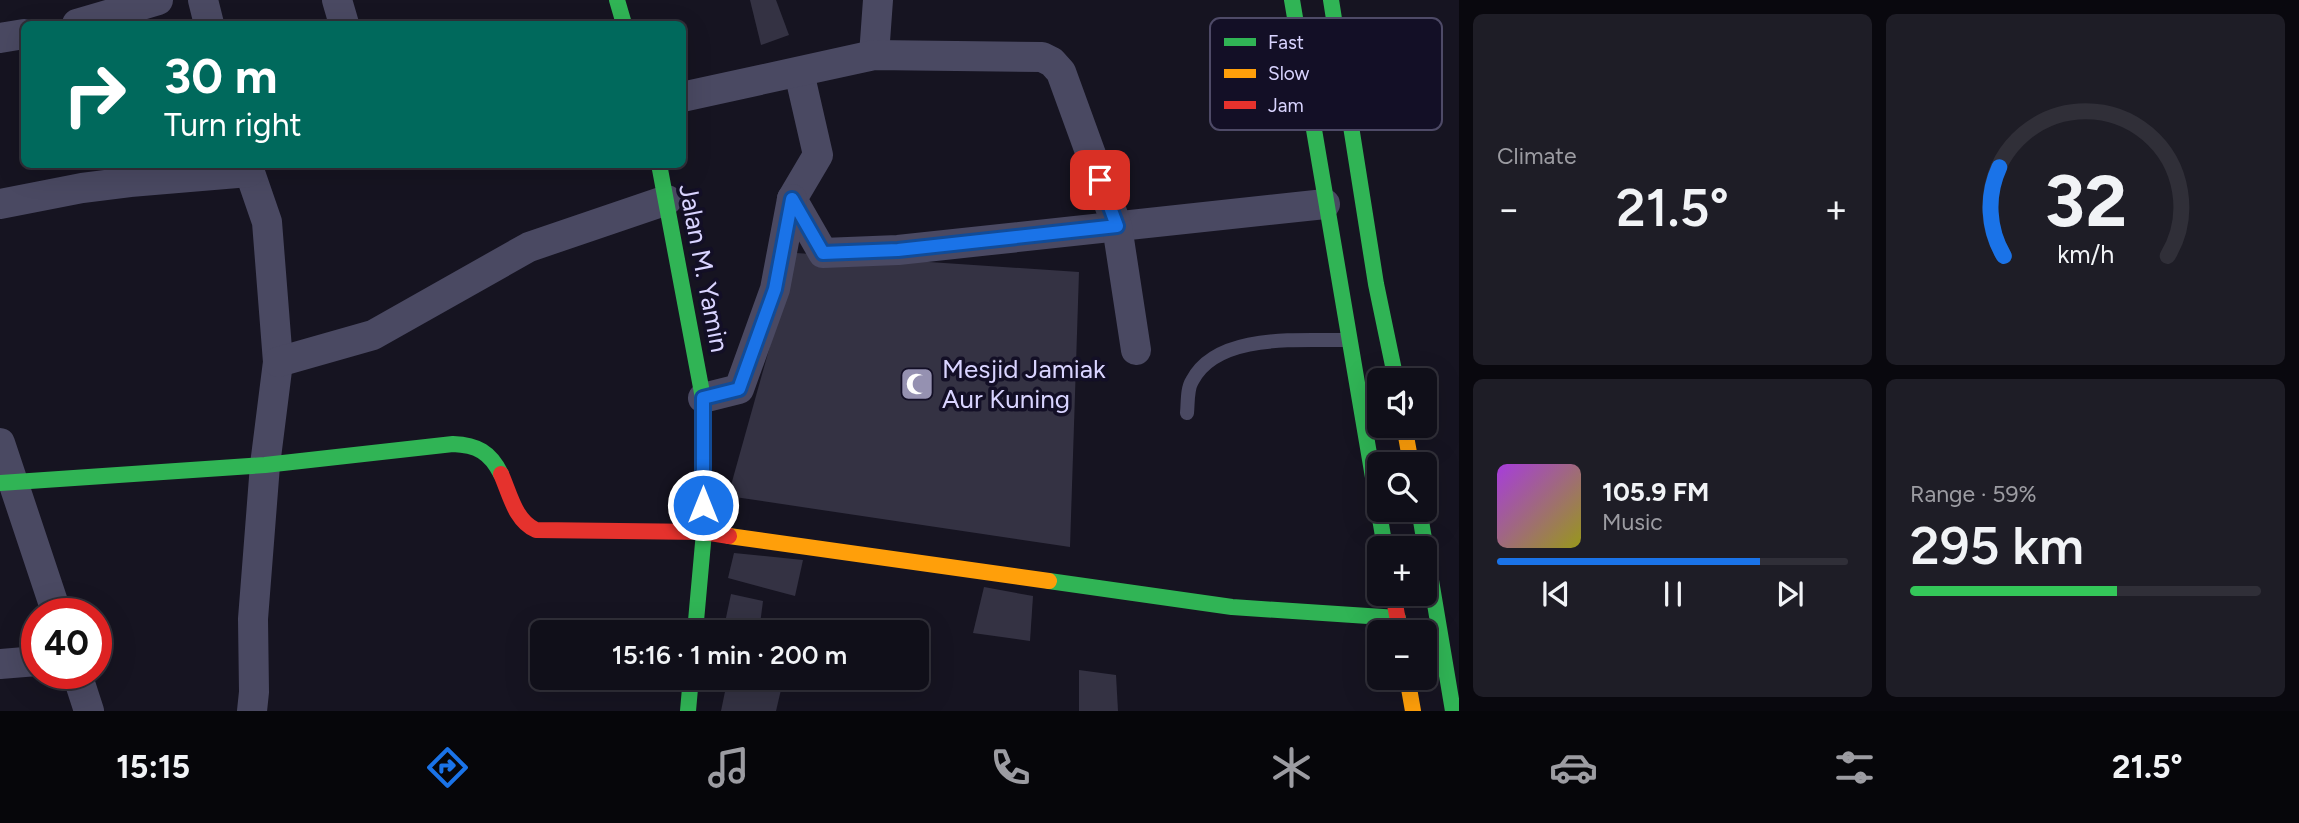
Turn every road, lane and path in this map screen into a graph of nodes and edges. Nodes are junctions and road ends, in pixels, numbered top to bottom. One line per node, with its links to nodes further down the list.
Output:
1 (158, 0): 10 (street)
2 (203, 0): 11 (street)
3 (337, 0): 12 (street)
4 (617, 0): 13 (main road)
5 (878, 0): 16 (street)
6 (1292, 0): 8 (main road)
7 (1331, 0): 9 (main road)
8 (1295, 18)
9 (1333, 18)
10 (87, 21)
11 (208, 21)
12 (343, 21)
13 (623, 21)
14 (21, 34): 15 (street)
15 (0, 38)
16 (874, 55): 17 (street); 27 (street)
17 (799, 72): 18 (street); 23 (street)
18 (686, 96)
19 (1313, 130): 26 (main road)
20 (1343, 130): 28 (main road)
21 (248, 168): 25 (street); 31 (street)
22 (660, 168): 24 (main road, Jalan M. Yamin)
23 (792, 199): 27 (street); 33 (street)
24 (667, 200): 31 (street); 33 (main road, Jalan M. Yamin)
25 (0, 204)
26 (1325, 204): 27 (street); 28 (main road)
27 (1117, 226): 30 (street)
28 (1358, 288): 29 (main road); 32 (main road)
29 (1348, 340): 34 (lane); 40 (main road)
30 (1136, 350)
31 (278, 362): 36 (street)
32 (1391, 368)
33 (703, 398): 39 (main road, Jalan M. Yamin)
34 (1187, 413)
35 (0, 443): 37 (street)
36 (265, 465): 37 (main road); 39 (main road); 51 (street)
37 (6, 483): 41 (street)
38 (1423, 522): 42 (main road)
39 (704, 532): 43 (main road, Jalan M. Yamin); 44 (main road)
40 (1383, 536)
41 (51, 598)
42 (1448, 612): 54 (main road)
43 (696, 620)
44 (1367, 622)
45 (21, 662): 46 (street)
46 (0, 664)
47 (82, 689): 50 (street)
48 (690, 690): 52 (main road)
49 (1409, 690): 53 (main road)
50 (89, 711)
51 (252, 711)
52 (688, 711)
53 (1413, 711)
54 (1453, 711)

